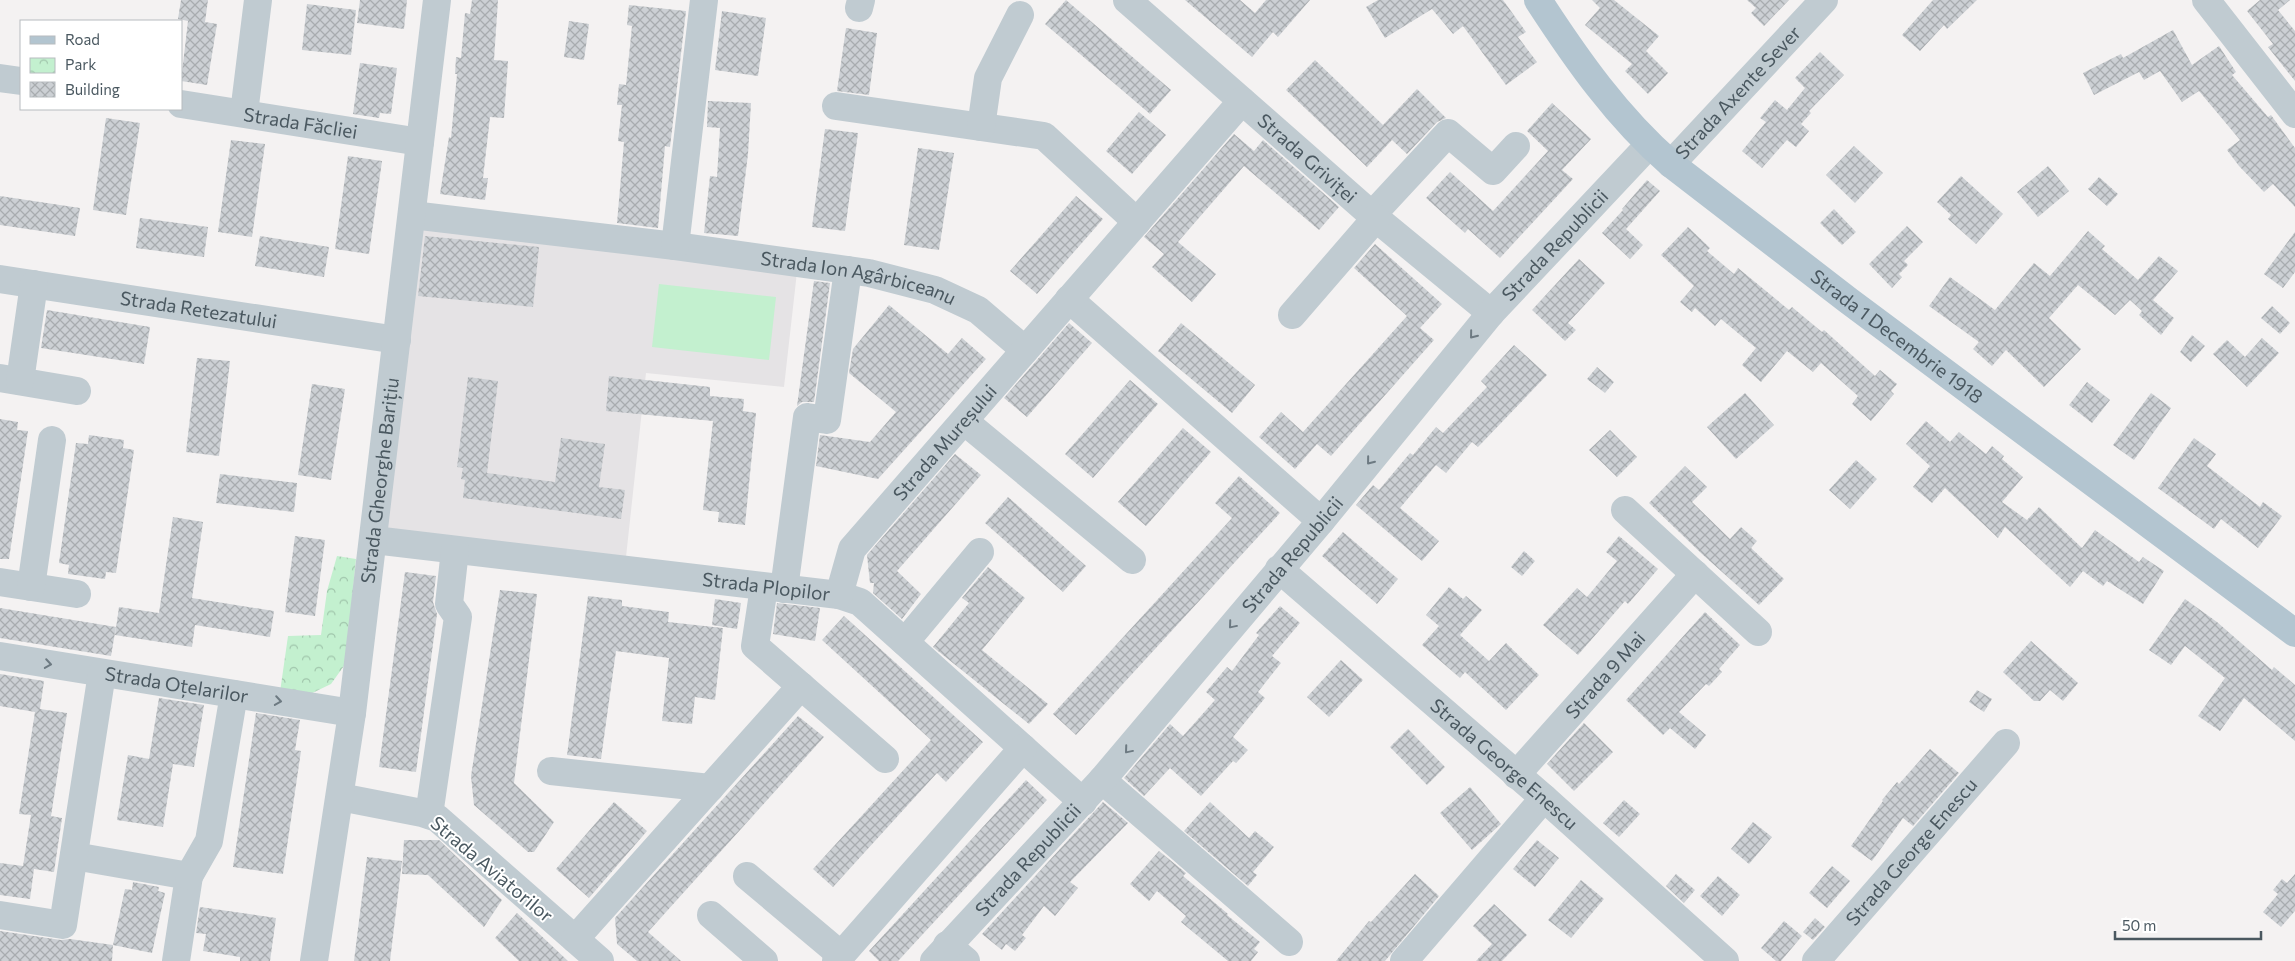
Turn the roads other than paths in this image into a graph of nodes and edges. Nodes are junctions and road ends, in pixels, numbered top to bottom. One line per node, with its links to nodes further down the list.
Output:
1 (258, 0): 14 (street)
2 (437, 0): 17 (street, Strada Gheorghe Barițiu)
3 (704, 0): 24 (street)
4 (1126, 0): 11 (street, Strada Griviței)
5 (1538, 0): 18 (main road, Strada 1 Decembrie 1918)
6 (1824, 0): 20 (street, Strada Axente Sever)
7 (2206, 0): 15 (street)
8 (1020, 15): 16 (street)
9 (0, 78): 10 (street)
10 (20, 81)
11 (1242, 101): 22 (street, Strada Griviței); 23 (street, Strada Mureșului)
12 (182, 104): 14 (street, Strada Făcliei)
13 (836, 106): 16 (street)
14 (244, 113): 17 (street, Strada Făcliei)
15 (2295, 114)
16 (981, 127): 23 (street)
17 (420, 142): 21 (street, Strada Gheorghe Barițiu)
18 (1649, 145): 20 (main road, Strada 1 Decembrie 1918); 29 (street, Strada Republicii)
19 (1516, 146): 22 (street)
20 (1671, 164): 51 (main road, Strada 1 Decembrie 1918)
21 (412, 214): 24 (street, Strada Ion Agârbiceanu); 31 (street, Strada Gheorghe Barițiu)
22 (1374, 217): 29 (street, Strada Griviței); 30 (street)
23 (1137, 222): 28 (street, Strada Mureșului)
24 (675, 246): 25 (street, Strada Ion Agârbiceanu)
25 (848, 270): 32 (street, Strada Ion Agârbiceanu); 47 (street)
26 (0, 279): 27 (street, Strada Retezatului)
27 (34, 284): 31 (street, Strada Retezatului); 33 (street)
28 (1069, 299): 32 (street, Strada Mureșului); 38 (street)
29 (1491, 313): 38 (street, Strada Republicii, one-way to 38)
30 (1292, 315)
31 (397, 340): 39 (street, Strada Gheorghe Barițiu)
32 (1025, 350): 35 (street, Strada Mureșului)
33 (10, 379): 34 (street)
34 (77, 391)
35 (964, 421): 42 (street); 49 (street, Strada Mureșului)
36 (52, 440): 46 (street)
37 (1625, 510): 44 (street)
38 (1321, 521): 43 (street, Strada Republicii)
39 (374, 540): 40 (street, Strada Plopilor); 57 (street, Strada Gheorghe Barițiu)
40 (455, 550): 47 (street, Strada Plopilor); 68 (street)
41 (980, 552): 52 (street)
42 (1132, 560)
43 (1279, 569): 62 (street, Strada George Enescu); 63 (street, Strada Republicii, one-way to 63)
44 (1695, 574): 50 (street); 62 (street, Strada 9 Mai)
45 (0, 582): 46 (street)
46 (31, 587): 48 (street)
47 (774, 588): 49 (street, Strada Plopilor); 55 (street)
48 (77, 594)
49 (839, 596): 52 (street, Strada Plopilor)
50 (1758, 632)
51 (2295, 633)
52 (905, 642): 59 (street, Strada Plopilor)
53 (0, 656): 54 (street, Strada Oțelarilor, one-way to 54)
54 (102, 673): 56 (street, Strada Oțelarilor); 69 (street)
55 (801, 686): 60 (street); 64 (street)
56 (234, 694): 57 (street, Strada Oțelarilor, one-way to 57); 70 (street)
57 (352, 713): 65 (street, Strada Gheorghe Barițiu)
58 (2006, 743): 84 (street, Strada George Enescu)
59 (1023, 748): 67 (street, Strada Plopilor); 77 (street)
60 (885, 759)
61 (551, 771): 64 (street)
62 (1516, 775): 66 (street, Strada George Enescu)
63 (1102, 780): 67 (street, Strada Republicii); 75 (street)
64 (710, 788): 74 (street)
65 (340, 797): 68 (street, Strada Aviatorilor); 79 (street, Strada Gheorghe Barițiu)
66 (1544, 798): 82 (street); 83 (street, Strada George Enescu)
67 (1083, 802): 76 (street, Strada Republicii)
68 (429, 815): 74 (street, Strada Aviatorilor)
69 (74, 856): 70 (street); 72 (street)
70 (189, 876): 78 (street)
71 (747, 876): 77 (street)
72 (0, 915)
73 (712, 916): 81 (street)
74 (575, 939): 80 (street, Strada Aviatorilor)
75 (1289, 942)
76 (949, 956)
77 (838, 958)
78 (176, 961)
79 (314, 961)
80 (600, 961)
81 (764, 961)
82 (1404, 961)
83 (1725, 961)
84 (1816, 961)

